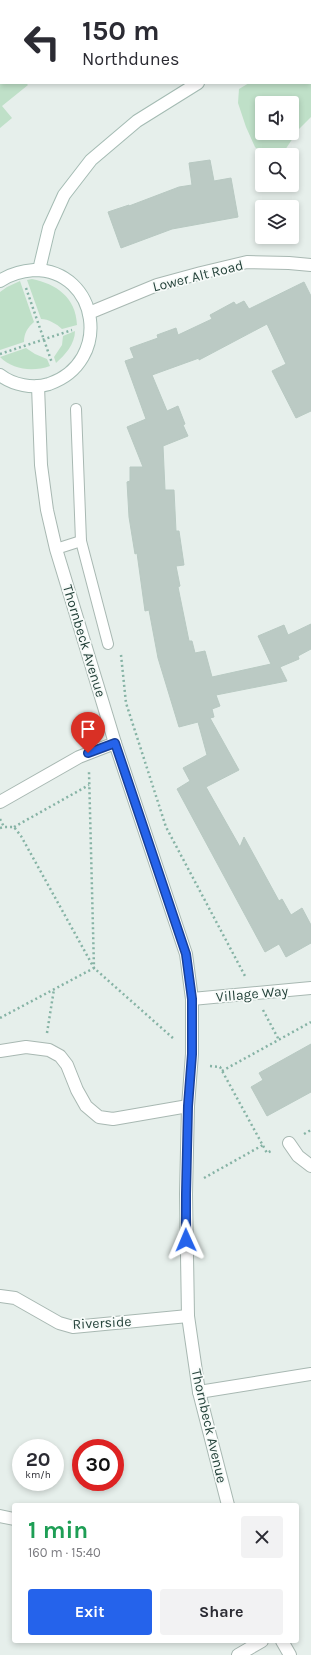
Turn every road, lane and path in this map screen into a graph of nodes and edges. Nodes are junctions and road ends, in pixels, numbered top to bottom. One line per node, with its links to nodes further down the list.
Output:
1 (196, 84): 3 (street)
2 (311, 265): 6 (street, Lower Alt Road)
3 (39, 270): 4 (street); 6 (street)
4 (0, 281)
5 (26, 288): 8 (path)
6 (89, 313): 12 (street)
7 (77, 328): 8 (path)
8 (44, 339): 9 (path); 10 (path)
9 (0, 354)
10 (53, 365)
11 (0, 375): 12 (street)
12 (38, 386): 15 (street, Thornbeck Avenue)
13 (76, 409): 14 (lane)
14 (81, 541): 15 (lane); 16 (lane)
15 (56, 549): 17 (street, Thornbeck Avenue)
16 (108, 644): 28 (path)
17 (115, 743): 18 (street); 29 (street, Thornbeck Avenue)
18 (88, 753): 19 (path); 20 (street)
19 (89, 785): 23 (path); 25 (path)
20 (0, 802)
21 (0, 818): 22 (path)
22 (4, 827): 23 (path); 24 (path)
23 (14, 827): 25 (path)
24 (0, 828)
25 (94, 968): 27 (path); 35 (path)
26 (311, 988): 28 (street, Village Way)
27 (54, 989): 30 (path); 33 (path)
28 (255, 994): 29 (street, Village Way); 32 (path)
29 (192, 999): 35 (street, Thornbeck Avenue)
30 (0, 1018)
31 (311, 1022): 32 (path)
32 (279, 1040): 36 (path)
33 (44, 1049): 34 (street); 37 (street)
34 (0, 1051)
35 (192, 1054): 36 (path); 37 (street, Thornbeck Avenue)
36 (222, 1071): 39 (path)
37 (188, 1106): 43 (street, Thornbeck Avenue)
38 (289, 1143): 39 (path); 40 (street)
39 (263, 1145): 41 (path)
40 (311, 1166)
41 (199, 1181)
42 (0, 1296): 43 (street, Riverside)
43 (188, 1316): 45 (street, Thornbeck Avenue)
44 (311, 1374): 45 (street)
45 (199, 1392): 46 (street, Thornbeck Avenue)
46 (227, 1503)
47 (0, 1516): 48 (street)
48 (12, 1519)
49 (259, 1643): 51 (street)
50 (283, 1643): 52 (street)
51 (238, 1655)
52 (290, 1655)

